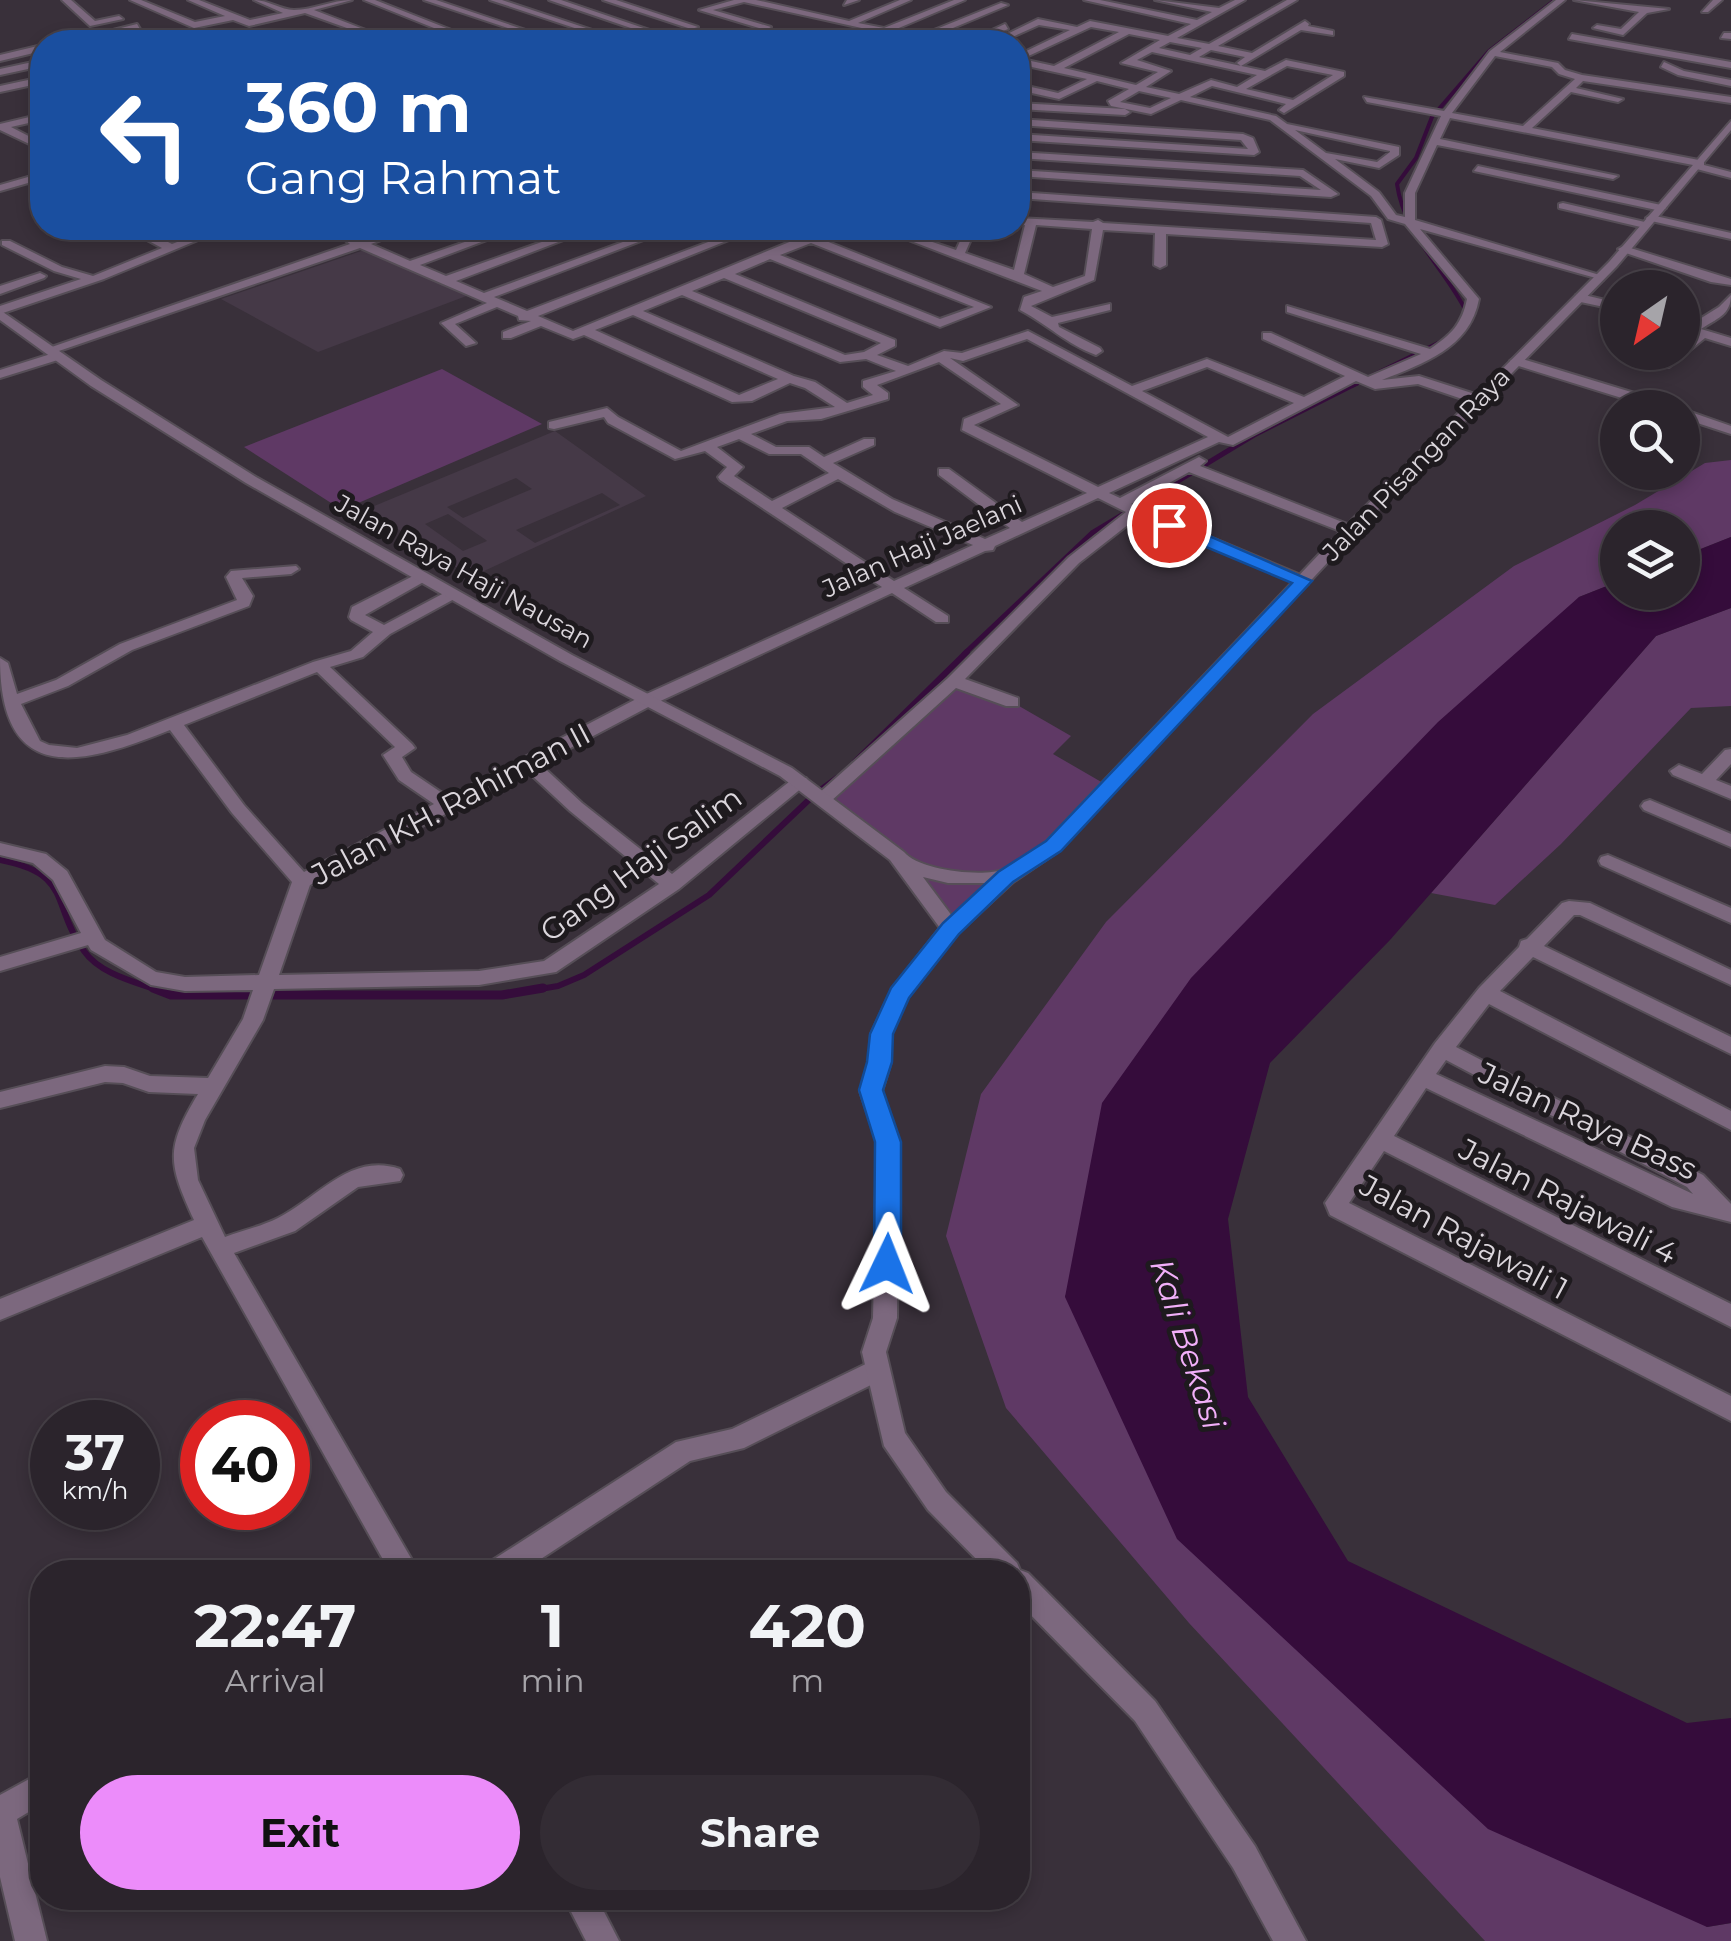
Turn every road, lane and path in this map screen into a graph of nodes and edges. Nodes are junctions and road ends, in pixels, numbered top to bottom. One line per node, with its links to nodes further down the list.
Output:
1 (69, 0): 30 (street); 38 (street)
2 (134, 0): 44 (street)
3 (192, 0): 44 (street)
4 (258, 0): 43 (street)
5 (348, 0): 24 (street)
6 (368, 0): 31 (street)
7 (428, 0): 45 (street)
8 (494, 0): 42 (street)
9 (553, 0): 27 (street)
10 (580, 0): 27 (street)
11 (607, 0): 59 (street)
12 (744, 0): 32 (street); 60 (street)
13 (804, 0): 32 (street)
14 (867, 0): 29 (street)
15 (907, 0): 29 (street)
16 (961, 0): 62 (street)
17 (1088, 0): 46 (street)
18 (1159, 0): 40 (street)
19 (1239, 0): 33 (street); 40 (street)
20 (1293, 0): 33 (street)
21 (1561, 0): 48 (street)
22 (1578, 0): 25 (street)
23 (1718, 0): 35 (street)
24 (328, 2): 36 (street)
25 (1609, 2): 37 (street); 67 (street)
26 (404, 4): 31 (street)
27 (566, 4): 42 (street); 58 (street)
28 (1004, 4): 63 (street)
29 (894, 6): 47 (street)
30 (94, 8)
31 (388, 8): 55 (street)
32 (784, 8): 47 (street)
33 (1280, 8): 41 (street); 72 (street)
34 (1665, 9): 37 (street)
35 (1705, 10)
36 (308, 11): 43 (street); 54 (street)
37 (1645, 11): 67 (street)
38 (108, 12)
39 (1040, 12): 64 (street)
40 (1220, 12): 46 (street)
41 (1300, 12)
42 (532, 13): 45 (street); 57 (street)
43 (292, 14): 44 (street)
44 (234, 17)
45 (495, 23): 56 (street)
46 (1198, 23): 69 (street)
47 (850, 24): 61 (street)
48 (1532, 24): 49 (street); 76 (street)
49 (1547, 27)
50 (137, 28): 53 (street)
51 (1076, 29): 65 (street); 66 (street); 77 (street)
52 (1562, 29): 67 (street)
53 (127, 30)
54 (360, 30)
55 (443, 30)
56 (518, 30)
57 (586, 30)
58 (645, 30)
59 (684, 30)
60 (759, 30)
61 (878, 30)
62 (893, 30)
63 (943, 30)
64 (998, 30)
65 (1021, 30)
66 (1130, 30): 69 (street); 87 (street)
67 (1578, 31): 85 (street)
68 (1330, 33): 70 (street)
69 (1170, 38): 72 (street); 73 (street)
70 (1280, 38): 71 (street); 75 (street)
71 (1294, 41)
72 (1210, 47): 75 (street); 80 (street)
73 (1152, 49): 80 (street); 81 (street)
74 (30, 51): 79 (street)
75 (1254, 53): 78 (street); 90 (street)
76 (1493, 53): 86 (street); 92 (street)
77 (1030, 54)
78 (1282, 55)
79 (0, 58)
80 (1192, 58): 90 (street)
81 (1129, 61): 93 (street); 97 (street)
82 (1030, 63): 87 (street)
83 (30, 65): 89 (street)
84 (1664, 65): 96 (street)
85 (1731, 65)
86 (1481, 68): 88 (street); 112 (street)
87 (1055, 70): 93 (street); 94 (street)
88 (1493, 70)
89 (0, 72)
90 (1268, 72): 98 (street); 106 (street)
91 (1192, 76): 98 (street)
92 (1581, 78): 101 (street); 105 (street)
93 (1095, 79): 97 (street); 100 (street)
94 (1030, 81)
95 (30, 83): 99 (street)
96 (1731, 83)
97 (1134, 87): 102 (street); 102 (street)
98 (1240, 88): 102 (street); 106 (street)
99 (0, 89)
100 (1030, 89)
101 (1567, 89): 104 (street); 121 (street)
102 (1180, 98): 108 (street)
103 (1367, 100): 112 (street)
104 (1618, 100)
105 (1731, 100)
106 (1292, 103): 113 (street)
107 (1030, 107): 109 (street)
108 (1223, 108): 111 (street); 113 (street)
109 (1104, 110): 110 (street); 119 (street)
110 (1150, 114)
111 (1210, 114)
112 (1445, 116): 121 (street); 123 (street)
113 (1273, 118): 115 (street); 117 (street)
114 (30, 120): 118 (street)
115 (1196, 121)
116 (1030, 123): 119 (street)
117 (1285, 125): 126 (street); 126 (street)
118 (2, 127): 124 (street)
119 (1102, 127): 125 (street); 125 (street)
120 (1729, 128): 129 (street, Jalan Pisangan Raya)
121 (1522, 131): 129 (street)
122 (1030, 138): 125 (street)
123 (1433, 140): 133 (street); 137 (street)
124 (30, 142)
125 (1095, 142): 128 (street)
126 (1322, 154): 138 (street)
127 (1030, 156): 128 (street)
128 (1089, 159): 134 (street); 134 (street)
129 (1699, 164): 132 (street); 142 (street, Jalan Pisangan Raya)
130 (1478, 169): 142 (street)
131 (1030, 174): 134 (street)
132 (1731, 175)
133 (1614, 176)
134 (1088, 178): 140 (street)
135 (30, 179): 136 (street)
136 (0, 188)
137 (1410, 193): 138 (street); 145 (street)
138 (1375, 194): 145 (street)
139 (1030, 196): 140 (street)
140 (1077, 200): 147 (street)
141 (1563, 206): 142 (street)
142 (1652, 217): 148 (street); 165 (street, Jalan Pisangan Raya)
143 (1031, 222): 144 (street); 146 (street)
144 (1098, 224): 147 (street); 179 (street)
145 (1410, 224): 173 (street); 200 (street)
146 (1030, 226)
147 (1160, 228): 168 (street)
148 (1731, 236)
149 (155, 240): 164 (street)
150 (189, 240): 164 (street)
151 (360, 240): 162 (street)
152 (363, 240): 162 (street)
153 (481, 240): 169 (street)
154 (558, 240): 175 (street)
155 (640, 240): 181 (street)
156 (723, 240): 188 (street)
157 (803, 240): 166 (street)
158 (813, 240): 166 (street)
159 (925, 240): 167 (street)
160 (965, 240): 167 (street)
161 (1027, 240): 171 (street)
162 (355, 242): 169 (street); 198 (street)
163 (6, 243): 174 (street)
164 (169, 247): 174 (street)
165 (1624, 249): 173 (street, Jalan Pisangan Raya); 176 (street)
166 (769, 255): 170 (street)
167 (959, 255): 171 (street)
168 (1160, 265)
169 (408, 266): 175 (street)
170 (724, 274): 178 (street); 201 (street)
171 (1018, 275): 179 (street)
172 (40, 276): 177 (street)
173 (1599, 278): 180 (street, Jalan Pisangan Raya)
174 (92, 279): 187 (street)
175 (444, 282): 181 (street)
176 (1731, 282)
177 (0, 290)
178 (682, 291): 186 (street); 201 (street)
179 (1052, 291): 189 (street)
180 (1580, 298): 182 (street); 203 (street, Jalan Pisangan Raya)
181 (487, 301): 188 (street); 197 (street)
182 (1600, 303)
183 (1106, 307): 189 (street)
184 (1728, 308): 191 (street)
185 (1291, 309): 200 (street)
186 (633, 310): 192 (street); 207 (street)
187 (0, 312): 198 (street, Jalan Raya Haji Nausan)
188 (523, 317): 190 (street)
189 (1051, 320): 199 (street)
190 (536, 323): 192 (street); 194 (street)
191 (1700, 325)
192 (586, 330): 207 (street)
193 (1700, 332): 196 (street)
194 (507, 336)
195 (1267, 336): 206 (street)
196 (1731, 342)
197 (470, 343)
198 (49, 350): 205 (street); 232 (street, Jalan Raya Haji Nausan)
199 (1096, 351)
200 (1430, 353): 208 (street)
201 (867, 355): 204 (street)
202 (940, 357): 204 (street); 210 (street); 225 (street)
203 (1516, 361): 209 (street); 211 (street, Jalan Pisangan Raya)
204 (908, 370): 213 (street)
205 (0, 374)
206 (1354, 377): 208 (street); 212 (street)
207 (790, 379): 213 (street)
208 (1370, 381): 211 (street)
209 (1610, 390)
210 (1130, 392): 212 (street); 219 (street)
211 (1478, 400): 229 (street, Jalan Pisangan Raya)
212 (1304, 402): 219 (street)
213 (844, 407): 217 (street)
214 (1700, 419): 216 (street)
215 (554, 426): 220 (street)
216 (1731, 430)
217 (739, 433): 220 (street); 221 (street)
218 (868, 442): 221 (street)
219 (1218, 444): 222 (street); 225 (street, Jalan Haji Jaelani)
220 (707, 446): 227 (street)
221 (824, 462): 224 (street)
222 (1197, 470): 226 (street); 229 (street)
223 (944, 472): 228 (street)
224 (836, 475): 227 (street); 230 (street)
225 (1094, 491): 226 (street); 228 (street, Jalan Haji Jaelani)
226 (1128, 507): 233 (street); 240 (street)
227 (770, 508): 234 (street)
228 (1023, 530): 230 (street, Jalan Haji Jaelani)
229 (1350, 530): 233 (street, Jalan Pisangan Raya)
230 (988, 547): 234 (street, Jalan Haji Jaelani)
231 (291, 569): 242 (street)
232 (422, 578): 235 (street, Jalan Raya Haji Nausan); 237 (street)
233 (1303, 581): 258 (street, Jalan Pisangan Raya)
234 (894, 585): 236 (street); 241 (street, Jalan Haji Jaelani)
235 (451, 594): 237 (street); 241 (street, Jalan Raya Haji Nausan)
236 (942, 619)
237 (384, 631): 239 (street)
238 (0, 663): 242 (street)
239 (319, 665): 244 (street); 252 (street)
240 (954, 680): 243 (street); 251 (street)
241 (648, 700): 246 (street, Jalan KH. Rahiman II); 248 (street, Jalan Raya Haji Nausan)
242 (11, 702): 244 (street)
243 (1012, 702)
244 (173, 722): 259 (street)
245 (1731, 754): 249 (street)
246 (528, 762): 252 (street, Jalan KH. Rahiman II); 260 (street)
247 (1680, 771): 249 (street)
248 (800, 782): 251 (street, Jalan Raya Haji Nausan); 260 (street, Gang Haji Salim)
249 (1704, 782): 250 (street)
250 (1731, 793)
251 (824, 798): 257 (street, Jalan Raya Haji Nausan)
252 (449, 806): 259 (street, Jalan KH. Rahiman II)
253 (1650, 806): 254 (street)
254 (1731, 842)
255 (0, 849): 263 (street)
256 (1608, 861): 261 (street)
257 (905, 866): 258 (street, Jalan Raya Haji Nausan); 262 (street, Jalan Raya Haji Nausan)
258 (998, 877): 262 (street, Jalan Pisangan Raya)
259 (302, 881): 267 (street, Jalan KH. Rahiman II)
260 (672, 884): 267 (street, Gang Haji Salim)
261 (1731, 916)
262 (951, 928): 282 (street, Jalan Pisangan Raya)
263 (94, 936): 265 (street); 267 (street, Gang Haji Salim)
264 (1528, 946): 266 (street, Jalan Raya Bass); 268 (street, Jalan Raya Bass); 269 (street)
265 (0, 964)
266 (1731, 978)
267 (268, 981): 272 (street, Jalan KH. Rahiman II)
268 (1486, 993): 270 (street, Jalan Raya Bass); 274 (street)
269 (1731, 1046)
270 (1442, 1050): 271 (street, Jalan Rajawali 1); 277 (street)
271 (1422, 1077): 275 (street, Jalan Rajawali 1); 277 (street, Jalan Raya Bass)
272 (213, 1086): 273 (street); 278 (street, Jalan KH. Rahiman II)
273 (0, 1100)
274 (1731, 1121)
275 (1378, 1138): 281 (street, Jalan Rajawali 4); 283 (street, Jalan Rajawali 1)
276 (392, 1174): 279 (street)
277 (1725, 1210)
278 (207, 1225): 279 (street, Jalan KH. Rahiman II); 280 (street)
279 (219, 1249): 284 (street, Jalan KH. Rahiman II)
280 (0, 1310)
281 (1731, 1316)
282 (876, 1370): 285 (street); 286 (street, Jalan Pisangan Raya)
283 (1731, 1409)
284 (398, 1560)
285 (516, 1560)
286 (995, 1560)
287 (1030, 1594): 293 (street)
288 (30, 1794): 289 (street)
289 (0, 1812): 291 (street)
290 (586, 1910): 292 (street)
291 (31, 1941)
292 (603, 1941)
293 (1290, 1941)

